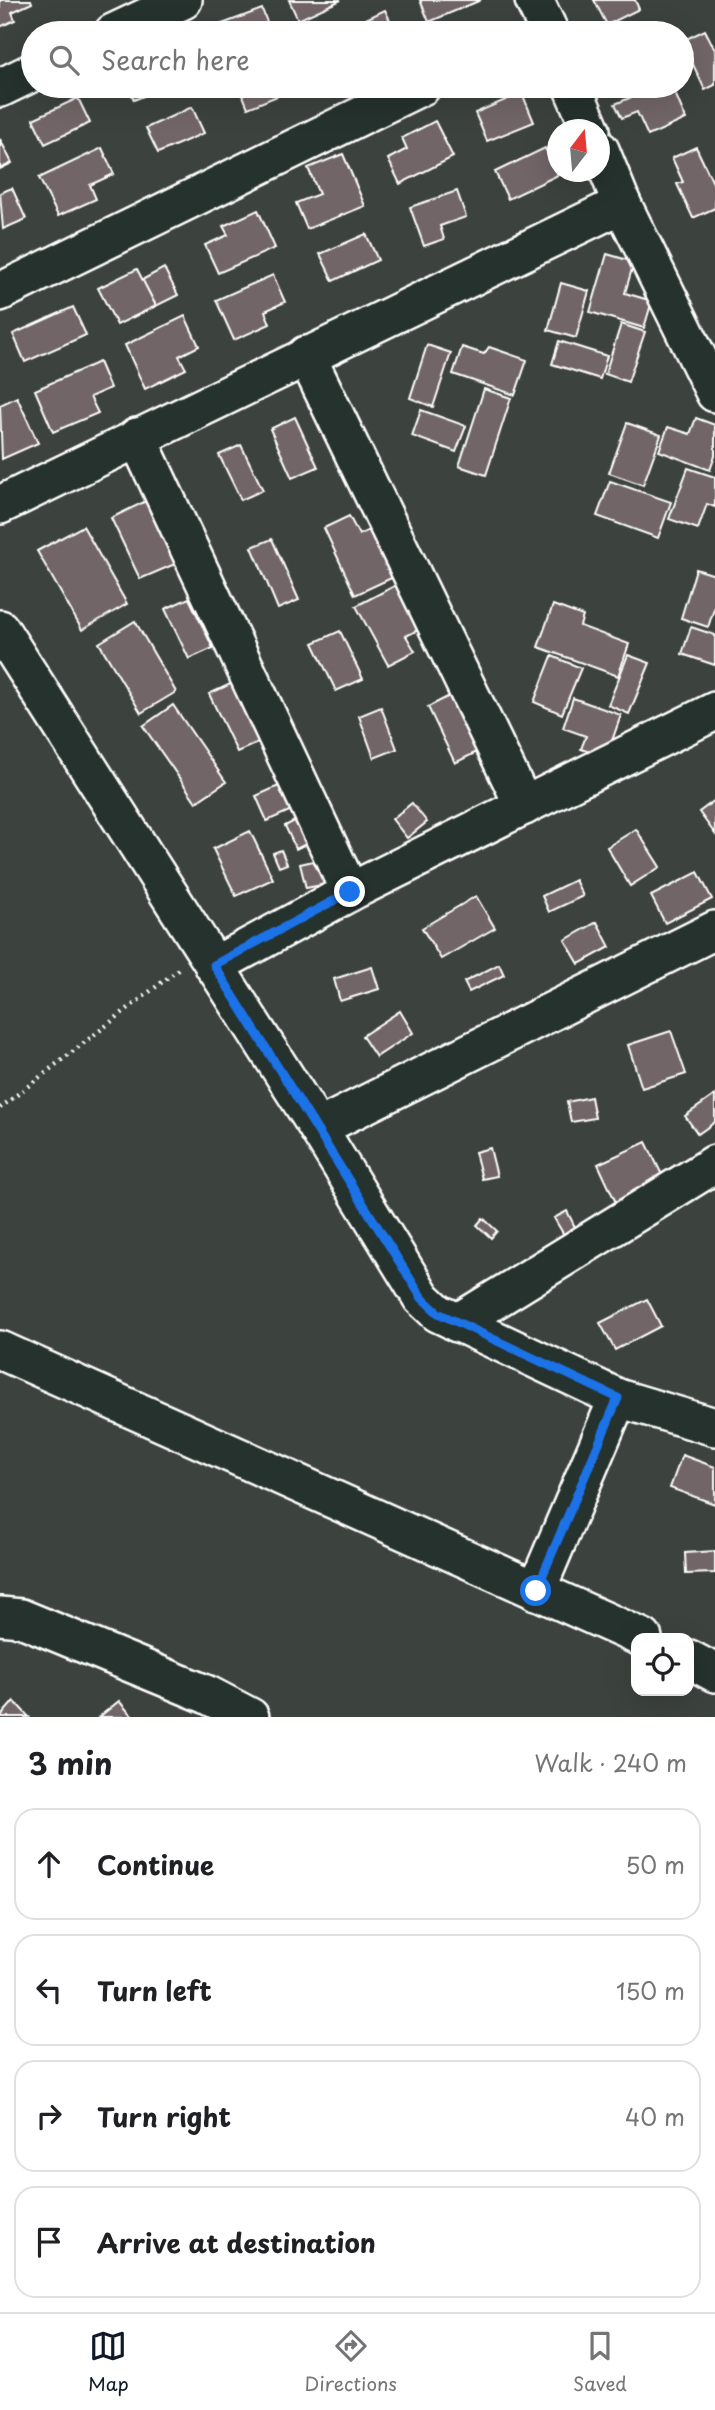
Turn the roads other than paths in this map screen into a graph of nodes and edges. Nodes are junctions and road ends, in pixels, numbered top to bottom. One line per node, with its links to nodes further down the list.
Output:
1 (183, 0): 2 (street)
2 (138, 21)
3 (21, 78): 4 (street)
4 (0, 88)
5 (397, 98): 10 (street)
6 (577, 98): 7 (street)
7 (586, 119)
8 (610, 175): 9 (street)
9 (622, 204): 11 (street); 12 (street)
10 (0, 292)
11 (306, 355): 13 (street); 17 (street)
12 (715, 393)
13 (136, 437): 14 (street); 18 (street)
14 (0, 505)
15 (0, 629): 20 (street)
16 (715, 711): 17 (street)
17 (524, 806): 18 (street)
18 (350, 892): 20 (street)
19 (715, 930): 21 (street)
20 (208, 958): 21 (street)
21 (318, 1128): 23 (street)
22 (715, 1164): 23 (street)
23 (457, 1323): 25 (street)
24 (0, 1350): 27 (street)
25 (618, 1398): 26 (street); 27 (street)
26 (715, 1427)
27 (536, 1591): 29 (street)
28 (0, 1616): 32 (street)
29 (632, 1633)
30 (694, 1662): 31 (street)
31 (715, 1672)
32 (197, 1706): 33 (street)
33 (250, 1717)

